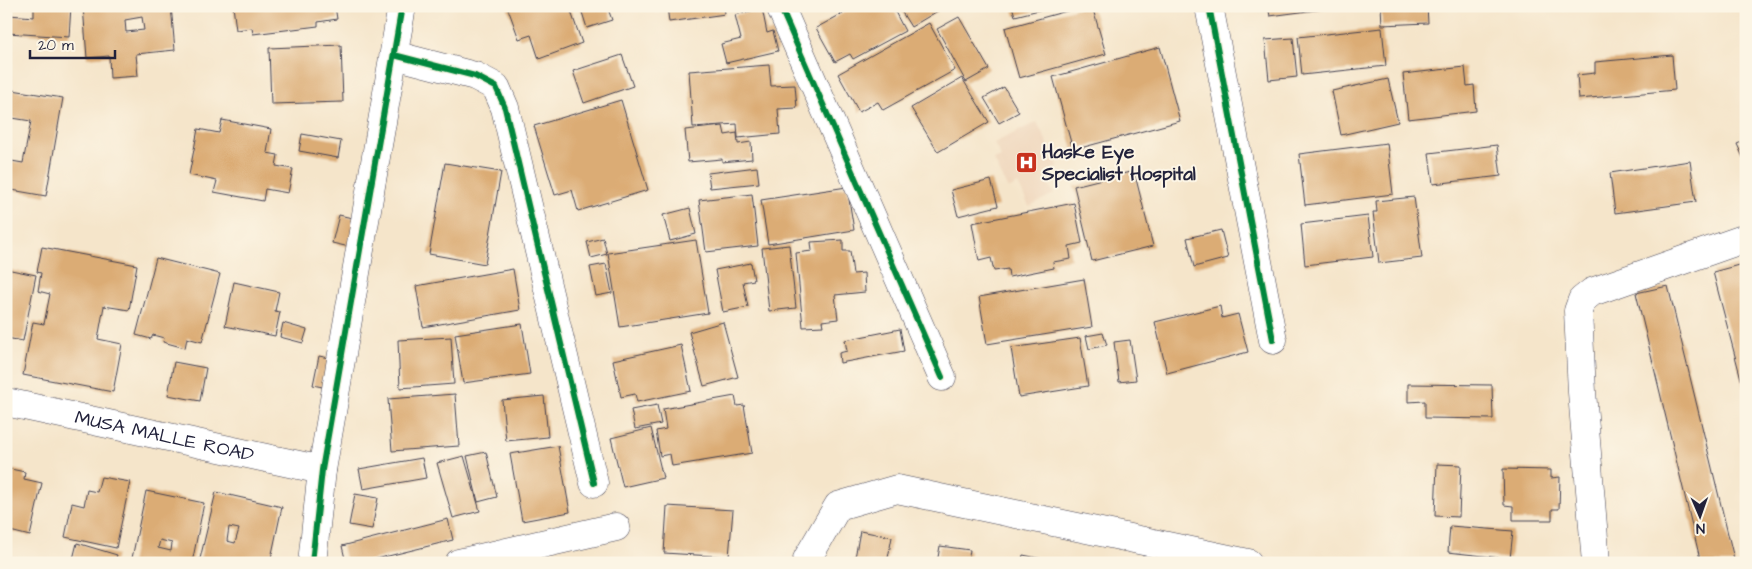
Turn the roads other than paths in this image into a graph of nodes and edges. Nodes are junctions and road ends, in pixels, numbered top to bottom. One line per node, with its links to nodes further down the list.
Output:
1 (402, 6): 4 (street)
2 (780, 6): 7 (street)
3 (1209, 6): 6 (street)
4 (394, 55): 9 (street); 10 (street)
5 (1746, 238): 16 (street)
6 (1273, 340)
7 (942, 377)
8 (6, 402): 9 (street, MUSA MALLE ROAD)
9 (322, 470): 12 (street)
10 (594, 483)
11 (616, 527): 13 (street)
12 (312, 563)
13 (459, 563)
14 (807, 563): 15 (street)
15 (1248, 563)
16 (1596, 563)

